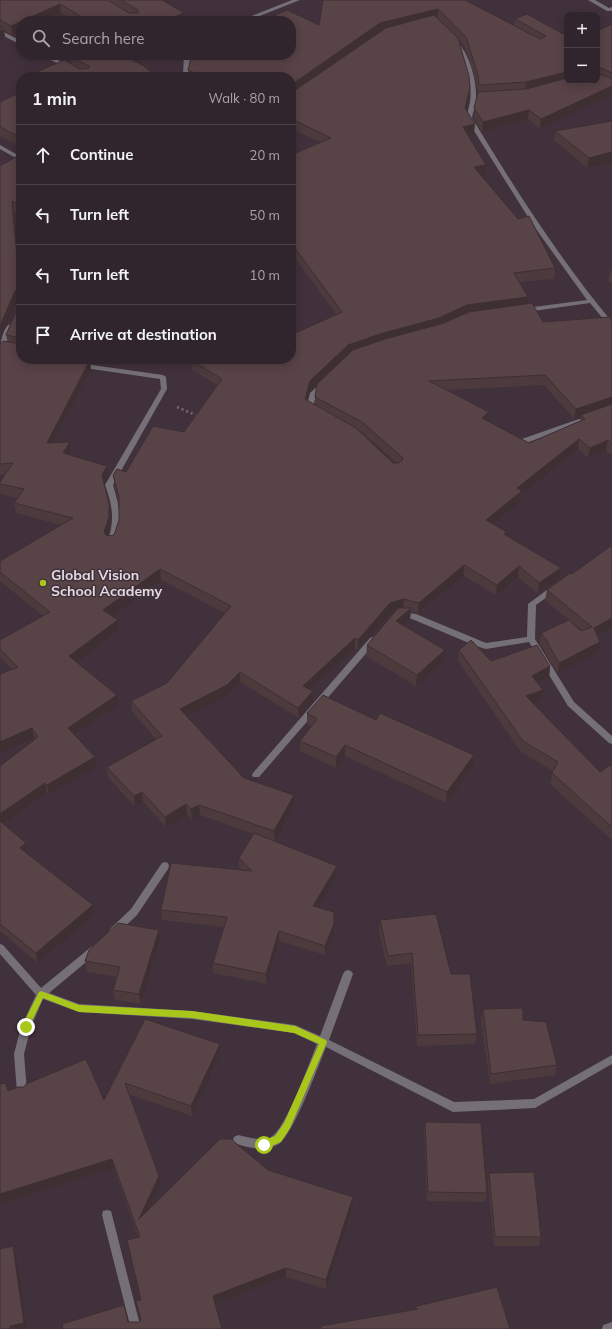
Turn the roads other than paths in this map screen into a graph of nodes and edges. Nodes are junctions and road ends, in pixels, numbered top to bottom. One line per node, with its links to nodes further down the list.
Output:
1 (298, 0): 4 (street)
2 (591, 0): 3 (street)
3 (612, 8)
4 (255, 16)
5 (0, 32): 7 (street)
6 (450, 37): 12 (street)
7 (16, 40)
8 (54, 60): 10 (street)
9 (187, 60): 11 (street)
10 (77, 72)
11 (186, 72)
12 (474, 98): 13 (street); 16 (street)
13 (481, 98)
14 (0, 147): 15 (street)
15 (16, 156)
16 (591, 301): 17 (street); 19 (street)
17 (521, 311)
18 (12, 322): 20 (street)
19 (612, 326)
20 (3, 349)
21 (80, 364): 26 (street)
22 (329, 378): 23 (street)
23 (315, 412)
24 (590, 418): 25 (street)
25 (521, 442)
26 (111, 543)
27 (563, 581): 30 (street)
28 (394, 616): 30 (street)
29 (378, 634): 32 (street)
30 (531, 640): 31 (street)
31 (612, 741)
32 (256, 775)
33 (165, 866): 36 (street)
34 (0, 948): 36 (street)
35 (348, 974): 37 (street)
36 (41, 994): 37 (street); 39 (street)
37 (323, 1042): 38 (street); 40 (street)
38 (612, 1059)
39 (22, 1092)
40 (238, 1140)
41 (107, 1215): 43 (street)
42 (612, 1327): 44 (street)
43 (136, 1329)
44 (607, 1329)

